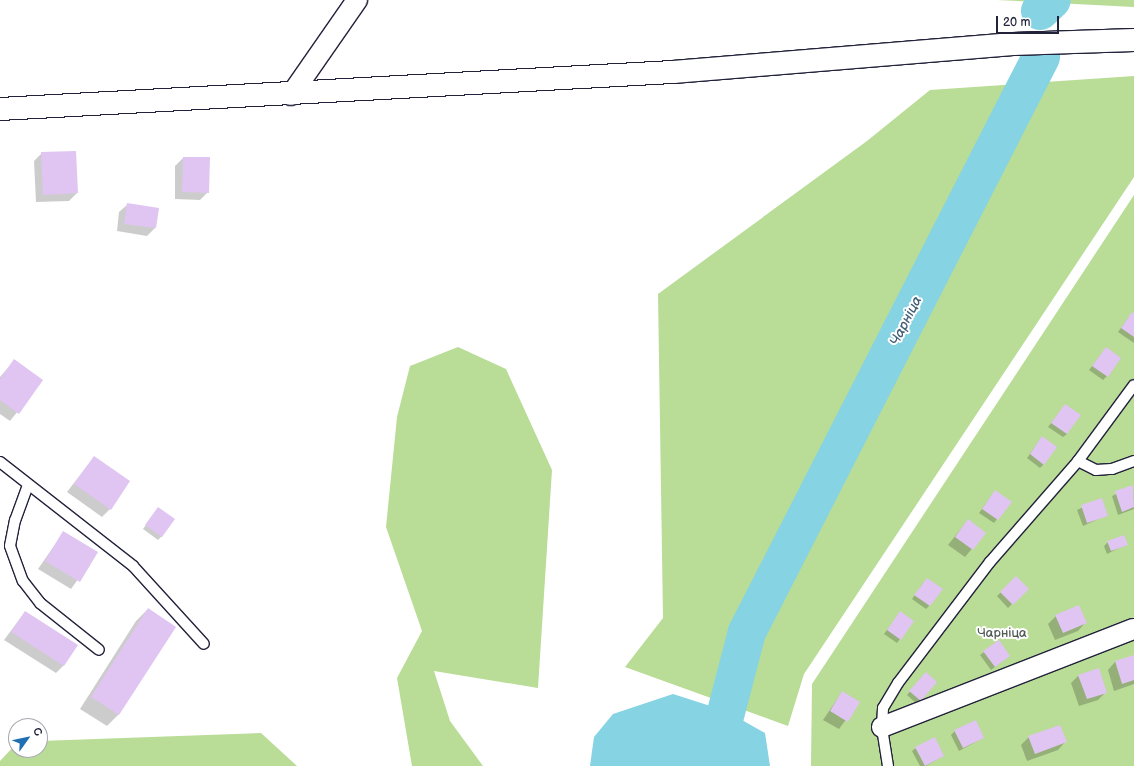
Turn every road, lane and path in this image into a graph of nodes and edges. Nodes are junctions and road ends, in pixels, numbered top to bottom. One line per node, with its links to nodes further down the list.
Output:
1 (357, 0): 3 (street)
2 (1134, 40): 3 (main road)
3 (291, 95): 4 (main road)
4 (0, 109)
5 (1134, 385): 7 (lane)
6 (1134, 460): 7 (lane)
7 (1078, 461): 13 (lane)
8 (0, 462): 9 (lane)
9 (28, 485): 11 (lane); 12 (lane)
10 (1134, 630): 13 (street)
11 (204, 644)
12 (99, 650)
13 (882, 727): 14 (lane)
14 (888, 766)

